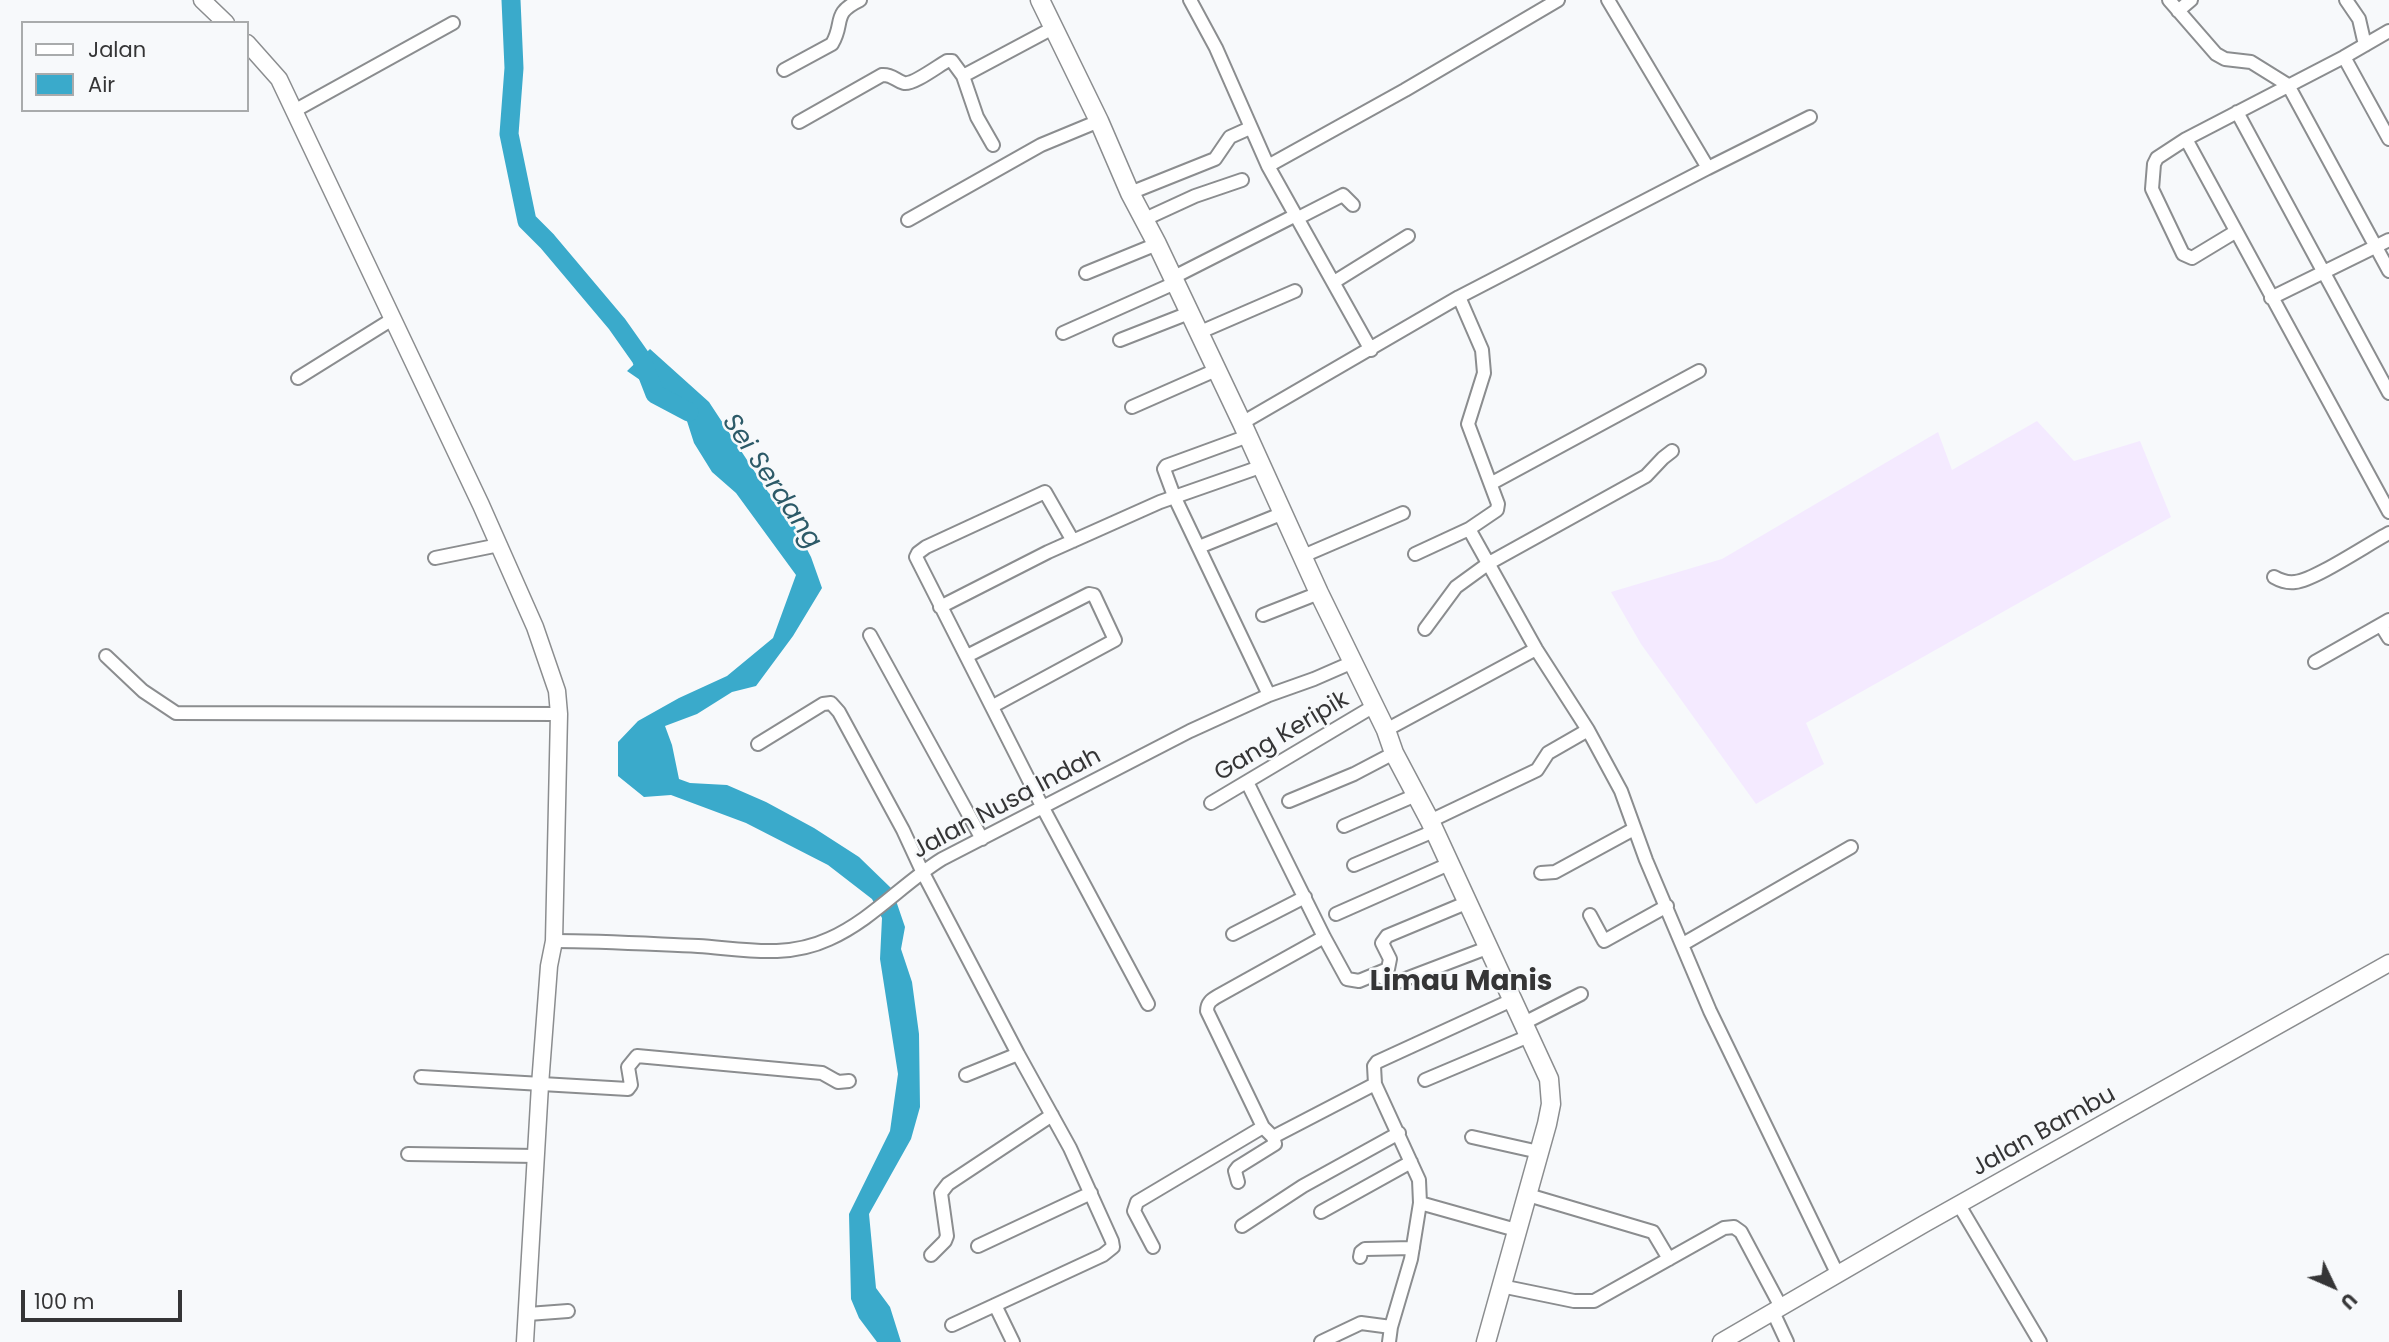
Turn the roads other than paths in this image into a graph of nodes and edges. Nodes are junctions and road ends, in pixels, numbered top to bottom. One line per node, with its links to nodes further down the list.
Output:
1 (202, 0): 11 (street)
2 (860, 0): 18 (street)
3 (1040, 0): 13 (main road)
4 (1190, 0): 26 (street)
5 (1558, 0): 30 (street)
6 (1608, 0): 31 (street)
7 (2169, 0): 10 (street)
8 (2191, 0): 10 (street)
9 (2346, 0): 16 (street)
10 (2178, 10): 20 (street)
11 (224, 21)
12 (453, 23): 21 (street)
13 (1053, 28): 19 (street); 24 (main road)
14 (2389, 30): 16 (street)
15 (248, 44): 21 (street)
16 (2365, 45): 17 (street)
17 (2344, 57): 20 (street); 28 (street)
18 (784, 70)
19 (963, 76): 25 (street); 29 (street)
20 (2288, 85): 22 (street); 42 (street)
21 (294, 111): 52 (street)
22 (2238, 112): 27 (street); 44 (street)
23 (1810, 117): 31 (street)
24 (1099, 121): 33 (main road); 37 (street)
25 (799, 122)
26 (1250, 128): 30 (street); 33 (street)
27 (2186, 139): 38 (street); 38 (street)
28 (2389, 139)
29 (993, 145)
30 (1268, 166): 35 (street)
31 (1708, 169): 49 (street)
32 (1242, 180): 36 (street)
33 (1130, 193): 36 (main road)
34 (1353, 205): 35 (street)
35 (1297, 216): 46 (street); 47 (street)
36 (1144, 219): 41 (main road)
37 (908, 220)
38 (2235, 232): 50 (street)
39 (1408, 236): 47 (street)
40 (2389, 240): 42 (street)
41 (1157, 244): 45 (street); 46 (main road)
42 (2376, 246): 43 (street); 44 (street)
43 (2389, 271)
44 (2323, 272): 50 (street); 60 (street)
45 (1086, 273)
46 (1174, 280): 51 (main road); 54 (street)
47 (1334, 282): 56 (street)
48 (1295, 291): 53 (street)
49 (1459, 298): 56 (street); 65 (street)
50 (2271, 298): 67 (street)
51 (1189, 313): 53 (main road); 55 (street)
52 (391, 320): 59 (street); 73 (street)
53 (1198, 332): 57 (main road)
54 (1063, 333)
55 (1120, 340)
56 (1370, 350): 62 (street)
57 (1216, 370): 61 (street); 62 (main road)
58 (1699, 371): 65 (street)
59 (298, 378)
60 (2389, 393)
61 (1132, 407)
62 (1245, 430): 64 (main road); 66 (street)
63 (1672, 451): 78 (street)
64 (1260, 467): 66 (street); 69 (main road)
65 (1492, 483): 70 (street)
66 (1174, 496): 72 (street); 74 (street)
67 (2389, 512)
68 (1403, 513): 76 (street)
69 (1281, 514): 74 (street); 76 (main road)
70 (1469, 529): 75 (street); 78 (street)
71 (2389, 533): 79 (street)
72 (1073, 541): 81 (street); 81 (street)
73 (499, 545): 77 (street); 95 (street)
74 (1199, 547): 92 (street)
75 (1415, 554)
76 (1303, 556): 80 (main road)
77 (435, 558)
78 (1489, 563): 84 (street); 87 (street)
79 (2274, 577)
80 (1319, 593): 82 (street); 90 (main road)
81 (940, 607): 89 (street)
82 (1263, 615)
83 (2385, 622): 86 (street); 91 (street)
84 (1425, 629)
85 (870, 635): 108 (street)
86 (2389, 638)
87 (1536, 649): 96 (street); 97 (street)
88 (106, 656): 95 (street)
89 (967, 656): 93 (street); 93 (street)
90 (1353, 662): 92 (street, Jalan Nusa Indah); 94 (main road)
91 (2315, 662)
92 (1269, 695): 104 (street, Jalan Nusa Indah)
93 (993, 706): 104 (street)
94 (1374, 706): 96 (main road); 100 (street, Gang Keripik)
95 (559, 714): 121 (street)
96 (1386, 730): 99 (main road)
97 (1588, 730): 106 (street); 107 (street)
98 (758, 744): 113 (street)
99 (1394, 753): 101 (main road); 102 (street)
100 (1247, 782): 103 (street, Gang Keripik); 114 (street)
101 (1416, 795): 105 (street); 106 (main road)
102 (1289, 801)
103 (1211, 803)
104 (1043, 808): 108 (street, Jalan Nusa Indah); 128 (street)
105 (1344, 826)
106 (1432, 826): 110 (main road); 111 (street)
107 (1634, 829): 112 (street); 116 (street)
108 (982, 839): 113 (street, Jalan Nusa Indah)
109 (1851, 847): 122 (street)
110 (1449, 864): 115 (main road); 117 (street)
111 (1354, 865)
112 (1541, 873)
113 (918, 875): 121 (street, Jalan Nusa Indah); 130 (street)
114 (1305, 897): 119 (street); 120 (street)
115 (1466, 903): 123 (main road); 125 (street)
116 (1667, 906): 118 (street); 122 (street)
117 (1336, 914)
118 (1590, 915)
119 (1233, 934)
120 (1324, 937): 125 (street); 138 (street)
121 (554, 941): 136 (street)
122 (1683, 944): 160 (street)
123 (1487, 948): 125 (street); 127 (main road)
124 (2389, 963): 150 (street, Jalan Bambu)
125 (1377, 974)
126 (1581, 993): 129 (street)
127 (1512, 1000): 129 (main road); 135 (street)
128 (1148, 1004)
129 (1527, 1029): 133 (street); 142 (main road)
130 (1018, 1054): 131 (street); 137 (street)
131 (966, 1075)
132 (421, 1077): 136 (street)
133 (1425, 1080)
134 (849, 1081): 136 (street)
135 (1375, 1084): 139 (street); 140 (street)
136 (540, 1085): 144 (street)
137 (1052, 1115): 147 (street); 157 (street)
138 (1263, 1127): 140 (street); 155 (street)
139 (1399, 1133): 145 (street); 152 (street)
140 (1273, 1137): 146 (street)
141 (1472, 1137): 142 (street)
142 (1539, 1152): 148 (main road)
143 (408, 1154): 144 (street)
144 (536, 1156): 165 (street)
145 (1411, 1162): 149 (street); 151 (street)
146 (1238, 1182)
147 (1091, 1193): 154 (street); 162 (street)
148 (1528, 1195): 153 (main road); 159 (street)
149 (1420, 1203): 153 (street); 156 (street)
150 (1959, 1205): 160 (street, Jalan Bambu); 175 (street)
151 (1321, 1212)
152 (1242, 1226)
153 (1516, 1230): 161 (main road)
154 (978, 1246)
155 (1153, 1247)
156 (1413, 1248): 158 (street); 167 (street)
157 (931, 1255)
158 (1360, 1257)
159 (1669, 1259): 161 (street); 163 (street)
160 (1838, 1275): 163 (street, Jalan Bambu)
161 (1501, 1286): 172 (main road)
162 (995, 1304): 166 (street); 169 (street)
163 (1777, 1310): 173 (street, Jalan Bambu); 174 (street)
164 (568, 1311): 165 (street)
165 (528, 1314): 168 (street)
166 (952, 1325)
167 (1391, 1327): 170 (street); 171 (street)
168 (525, 1342)
169 (1013, 1342)
170 (1321, 1342)
171 (1389, 1342)
172 (1486, 1342)
173 (1721, 1342)
174 (1787, 1342)
175 (2040, 1342)

